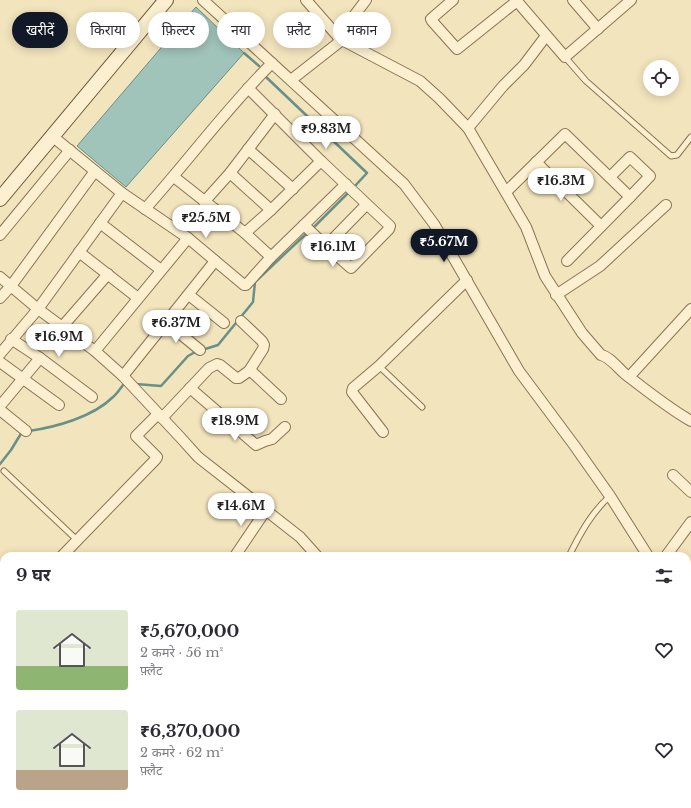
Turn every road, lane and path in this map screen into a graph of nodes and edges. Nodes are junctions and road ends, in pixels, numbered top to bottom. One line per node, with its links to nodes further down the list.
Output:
1 (166, 0): 21 (main road)
2 (203, 0): 16 (street)
3 (306, 0): 11 (street)
4 (366, 0): 9 (street)
5 (453, 0): 7 (street)
6 (573, 0): 10 (street)
7 (516, 1): 12 (street)
8 (628, 1): 10 (street)
9 (357, 12)
10 (598, 29): 15 (street)
11 (333, 31)
12 (546, 36): 15 (street); 20 (street)
13 (333, 43): 17 (street)
14 (359, 48): 20 (street)
15 (565, 57): 22 (lane)
16 (272, 63): 17 (street); 18 (street)
17 (291, 80): 56 (street)
18 (248, 88): 19 (street); 29 (street)
19 (275, 114): 23 (street); 25 (street)
20 (468, 128): 33 (street)
21 (52, 136): 24 (street); 36 (main road)
22 (691, 137)
23 (248, 149): 28 (street); 32 (street)
24 (70, 150): 27 (street); 46 (street)
25 (321, 161): 31 (street); 32 (street)
26 (536, 162): 30 (street); 33 (street); 43 (street)
27 (95, 171): 34 (street); 57 (street)
28 (230, 174): 37 (street); 41 (street)
29 (174, 177): 37 (street); 40 (street)
30 (610, 178): 35 (street); 35 (street)
31 (346, 184): 38 (street); 44 (street)
32 (293, 189): 41 (street)
33 (506, 192): 59 (street)
34 (122, 193): 40 (street); 42 (street)
35 (630, 197): 43 (street)
36 (0, 199)
37 (204, 202): 45 (street)
38 (366, 205): 48 (street); 48 (street)
39 (666, 205): 59 (street)
40 (145, 209): 47 (street)
41 (271, 210): 45 (street)
42 (100, 223): 49 (street); 53 (street)
43 (601, 226): 52 (street)
44 (308, 229): 48 (street); 50 (street)
45 (244, 233): 50 (street)
46 (0, 235)
47 (188, 238): 51 (street); 53 (street)
48 (326, 246)
49 (79, 252): 54 (street); 62 (street)
50 (271, 258): 51 (street)
51 (215, 261): 58 (street)
52 (566, 261)
53 (161, 270): 61 (street)
54 (108, 274): 61 (street); 67 (street)
55 (0, 277): 57 (street)
56 (467, 280): 74 (street); 94 (street)
57 (11, 286): 60 (street); 62 (street)
58 (189, 295): 65 (street); 66 (street)
59 (556, 295): 77 (street)
60 (0, 298)
61 (138, 298): 70 (street)
62 (38, 309): 67 (street); 68 (street)
63 (691, 309): 77 (street)
64 (241, 321): 75 (street)
65 (166, 322): 69 (street); 76 (street)
66 (224, 322)
67 (62, 327): 70 (street)
68 (11, 339): 71 (street); 72 (street)
69 (200, 350)
70 (94, 351): 76 (street)
71 (0, 354)
72 (40, 358): 78 (street); 80 (street)
73 (0, 362): 78 (street)
74 (379, 366): 84 (lane); 90 (street)
75 (249, 371): 79 (street); 81 (street)
76 (123, 376): 86 (street)
77 (630, 377): 87 (street)
78 (24, 379): 82 (street); 83 (street)
79 (190, 388): 86 (street); 88 (street)
80 (92, 397)
81 (281, 399)
82 (59, 405)
83 (0, 406)
84 (422, 407)
85 (0, 410): 89 (street)
86 (160, 416): 95 (street); 97 (street)
87 (691, 421)
88 (285, 427)
89 (26, 431)
90 (383, 432)
91 (4, 471): 97 (lane)
92 (673, 475): 93 (street)
93 (691, 492)
94 (610, 496): 101 (lane); 102 (street)
95 (266, 510): 99 (street); 100 (street)
96 (691, 522): 103 (street)
97 (77, 540): 98 (street)
98 (66, 552)
99 (238, 552)
100 (313, 552)
101 (571, 552)
102 (645, 552)
103 (669, 552)

